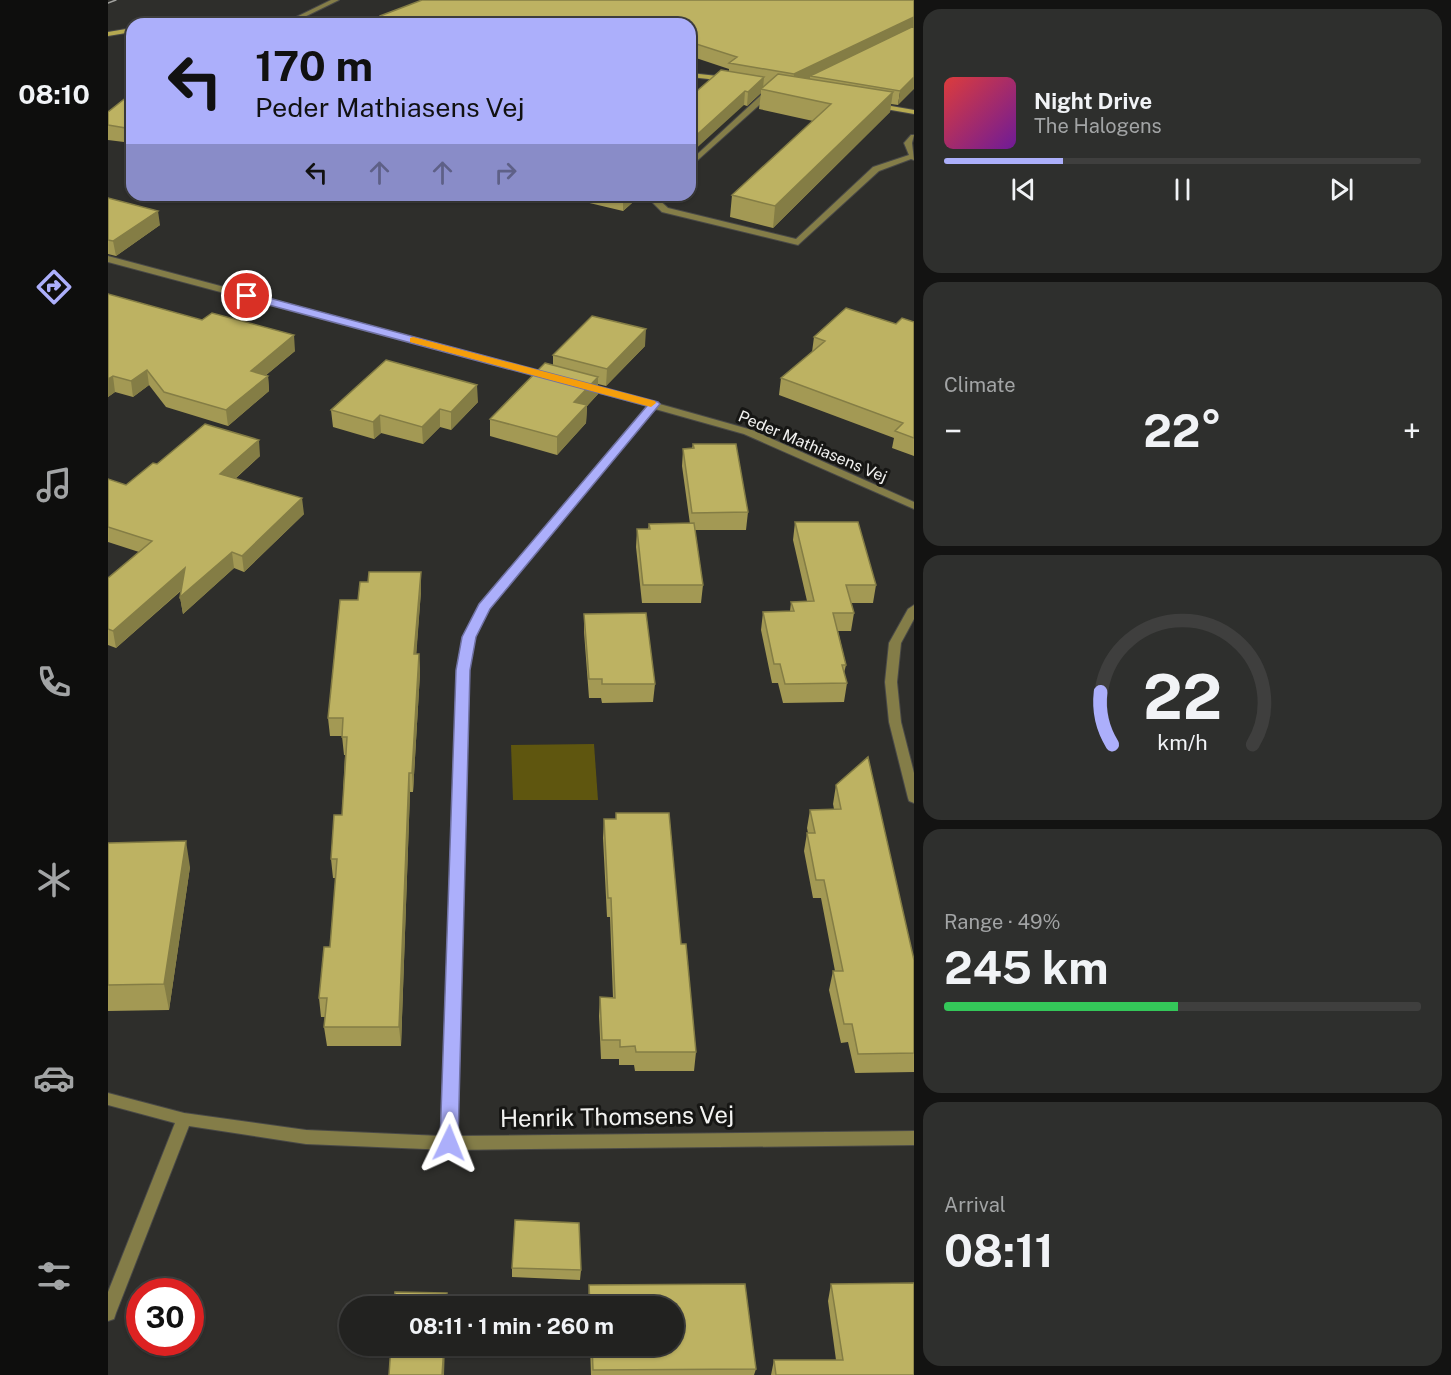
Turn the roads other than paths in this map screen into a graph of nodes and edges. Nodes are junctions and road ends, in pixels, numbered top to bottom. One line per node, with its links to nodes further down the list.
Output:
1 (336, 0): 2 (street)
2 (298, 18)
3 (126, 31): 4 (street)
4 (108, 34)
5 (696, 76): 6 (street)
6 (741, 82)
7 (764, 86): 8 (street)
8 (775, 88): 9 (street); 14 (street)
9 (785, 89)
10 (871, 104): 11 (street)
11 (914, 112)
12 (914, 137): 13 (street)
13 (913, 157): 15 (street)
14 (696, 160)
15 (655, 201)
16 (108, 259): 17 (street)
17 (562, 380)
18 (574, 383): 19 (street, Peder Mathiasens Vej)
19 (654, 404): 20 (street, Peder Mathiasens Vej); 26 (street)
20 (914, 506)
21 (914, 609): 22 (street)
22 (914, 798)
23 (108, 1099): 24 (street, Henrik Thomsens Vej)
24 (184, 1119): 26 (street, Henrik Thomsens Vej); 27 (street)
25 (914, 1138): 26 (street, Henrik Thomsens Vej)
26 (449, 1143)
27 (108, 1313)

